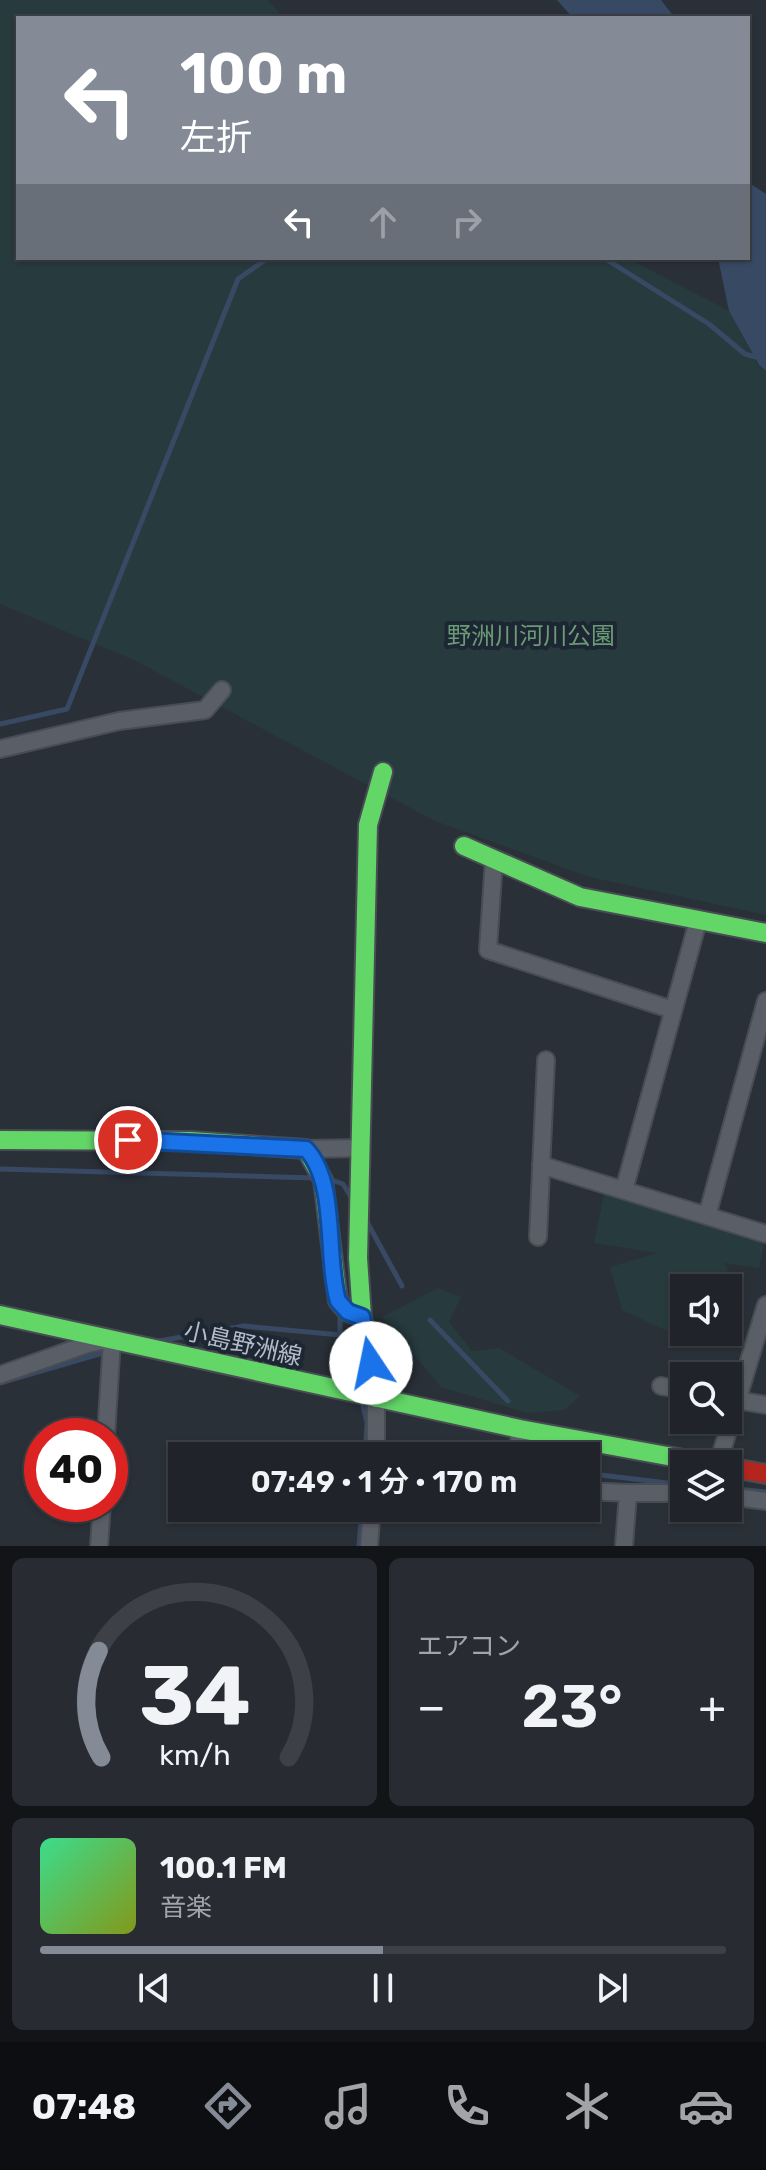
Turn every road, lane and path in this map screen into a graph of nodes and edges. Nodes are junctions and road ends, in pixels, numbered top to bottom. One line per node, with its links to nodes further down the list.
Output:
1 (222, 690): 2 (street)
2 (0, 749)
3 (383, 772): 12 (street)
4 (464, 846): 5 (street)
5 (494, 859): 6 (street); 9 (street)
6 (698, 921): 7 (street); 9 (street)
7 (766, 933)
8 (766, 1001): 16 (street)
9 (673, 1010): 15 (street)
10 (546, 1060): 14 (street)
11 (0, 1140): 13 (street)
12 (360, 1148): 13 (street); 21 (street)
13 (306, 1149): 21 (street)
14 (541, 1165): 15 (street); 18 (street)
15 (624, 1190): 16 (street)
16 (707, 1216): 17 (street)
17 (766, 1234)
18 (538, 1237)
19 (766, 1305): 23 (street)
20 (0, 1315): 22 (street, 小島野洲線)
21 (362, 1317): 27 (street)
22 (112, 1339): 24 (street); 27 (street, 小島野洲線); 30 (street)
23 (742, 1373)
24 (0, 1375)
25 (661, 1386): 26 (street)
26 (670, 1388)
27 (376, 1398): 31 (street, 小島野洲線); 32 (street)
28 (742, 1401): 29 (street)
29 (766, 1405)
30 (107, 1418)
31 (520, 1429): 33 (street); 34 (street, 小島野洲線)
32 (376, 1442)
33 (522, 1442)
34 (670, 1456)
35 (742, 1470): 36 (street)
36 (766, 1474)
37 (600, 1492): 38 (street)
38 (628, 1493): 39 (street); 46 (street)
39 (670, 1493)
40 (742, 1498): 41 (street)
41 (766, 1501)
42 (101, 1522): 44 (street)
43 (371, 1522): 45 (street)
44 (99, 1546)
45 (369, 1546)
46 (624, 1546)

